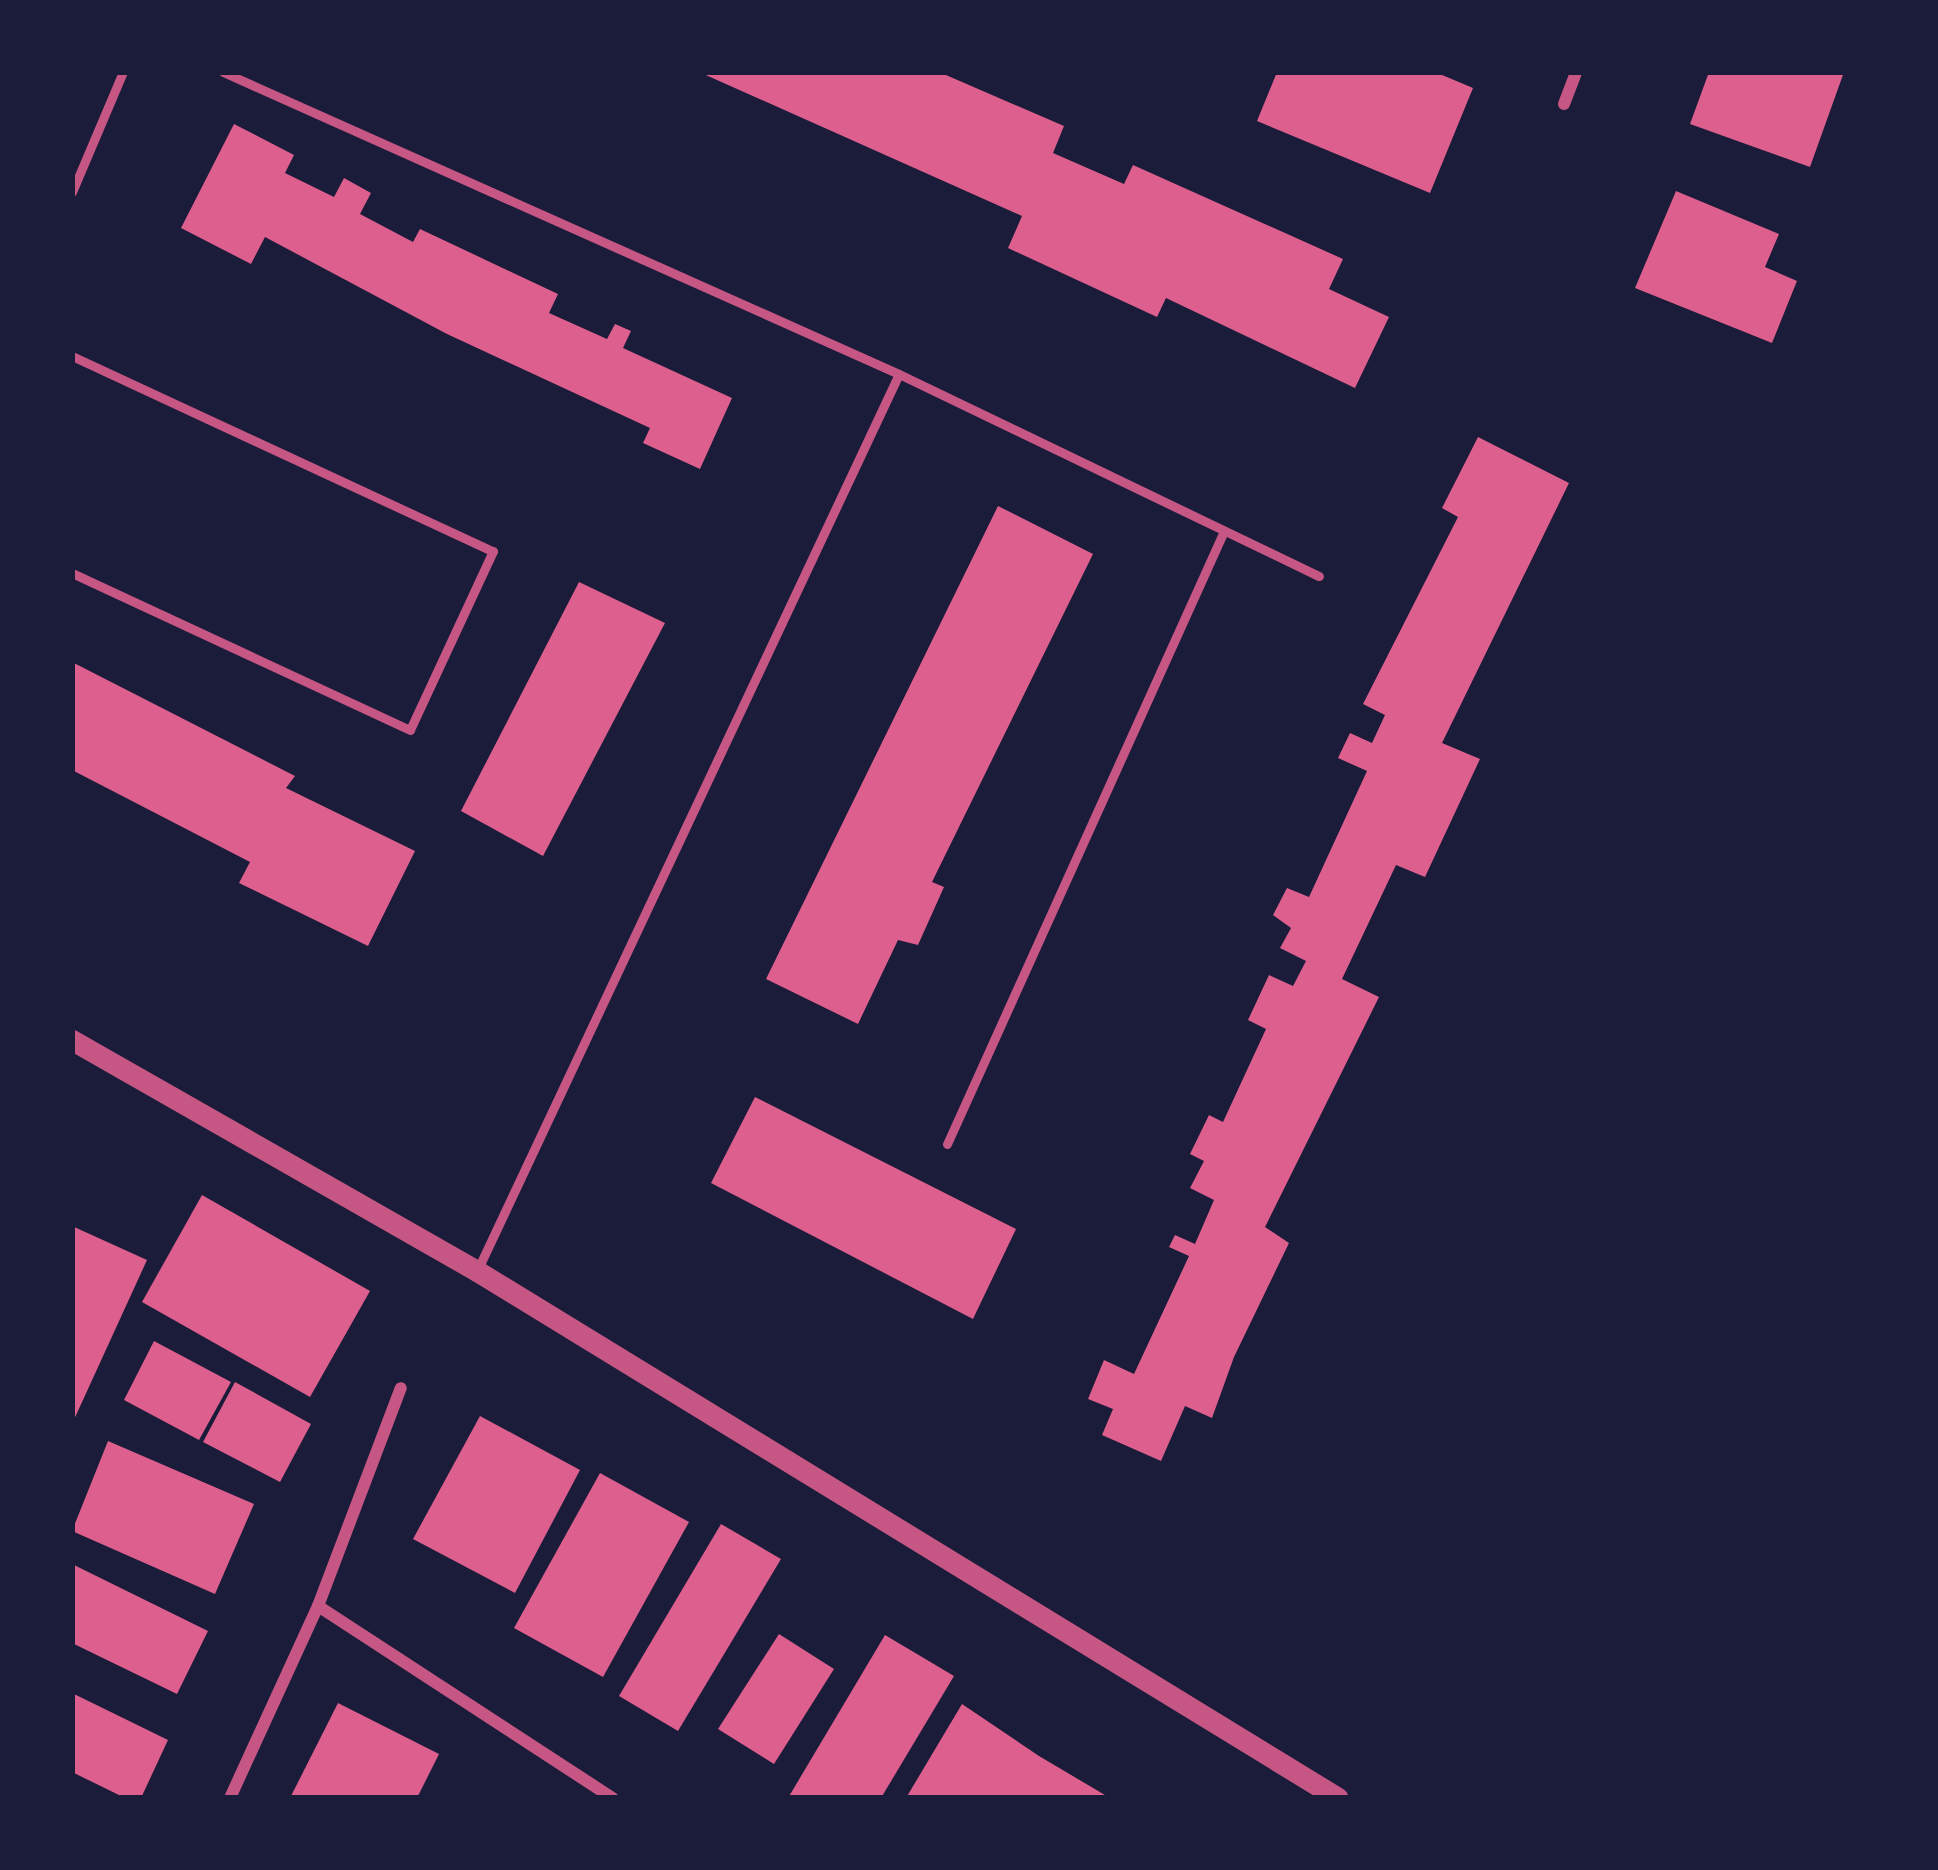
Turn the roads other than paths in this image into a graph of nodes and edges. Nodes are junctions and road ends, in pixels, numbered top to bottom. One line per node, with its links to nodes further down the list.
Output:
1 (124, 72): 5 (lane)
2 (223, 72): 7 (lane)
3 (1576, 72): 4 (street)
4 (1564, 104)
5 (72, 192)
6 (72, 356): 9 (lane)
7 (898, 374): 8 (lane); 13 (lane)
8 (1224, 531): 10 (lane); 12 (lane)
9 (72, 573)
10 (1319, 576)
11 (72, 1040): 13 (street)
12 (947, 1144)
13 (477, 1271): 18 (street)
14 (401, 1388): 15 (street)
15 (318, 1606): 16 (street); 17 (street)
16 (230, 1798)
17 (613, 1798)
18 (1338, 1798)

